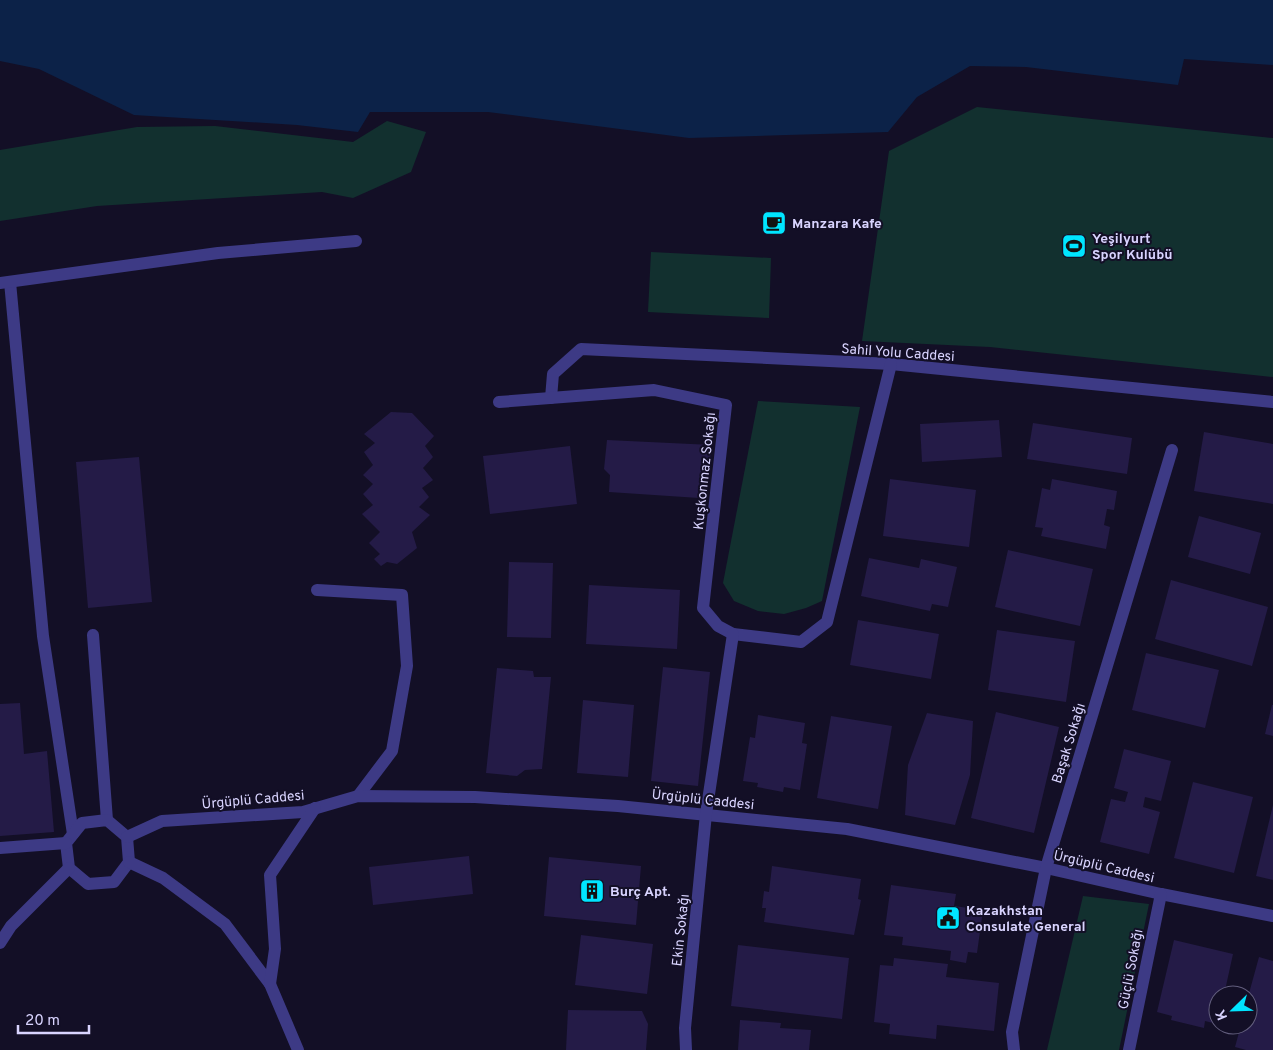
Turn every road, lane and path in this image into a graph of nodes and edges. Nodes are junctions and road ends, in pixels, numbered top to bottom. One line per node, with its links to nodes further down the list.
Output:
1 (356, 241): 2 (street)
2 (5, 282): 16 (street)
3 (891, 364): 4 (street, Sahil Yolu Caddesi); 6 (street, Sahil Yolu Caddesi); 9 (street, Kuşkonmaz Sokağı)
4 (551, 398): 5 (street, Kuşkonmaz Sokağı); 9 (street, Kuşkonmaz Sokağı)
5 (499, 402)
6 (1273, 402)
7 (1172, 450): 20 (street, Başak Sokağı)
8 (317, 590): 11 (street)
9 (733, 634): 13 (street)
10 (93, 635): 14 (street)
11 (358, 796): 12 (street, Ürgüplü Caddesi); 13 (street, Ürgüplü Caddesi)
12 (315, 808): 15 (street, Ürgüplü Caddesi); 24 (street)
13 (706, 814): 20 (street, Ürgüplü Caddesi); 26 (street, Ekin Sokağı)
14 (108, 820): 15 (street); 16 (street)
15 (127, 836): 18 (street)
16 (70, 838): 17 (street); 19 (street)
17 (0, 848)
18 (130, 862): 19 (street); 24 (street)
19 (69, 868): 23 (street)
20 (1046, 868): 21 (street, Ürgüplü Caddesi); 27 (street, Başak Sokağı)
21 (1161, 894): 22 (street, Ürgüplü Caddesi); 28 (street, Güçlü Sokağı)
22 (1273, 916)
23 (0, 943)
24 (270, 984): 25 (street)
25 (298, 1050)
26 (686, 1050)
27 (1014, 1050)
28 (1130, 1050)

